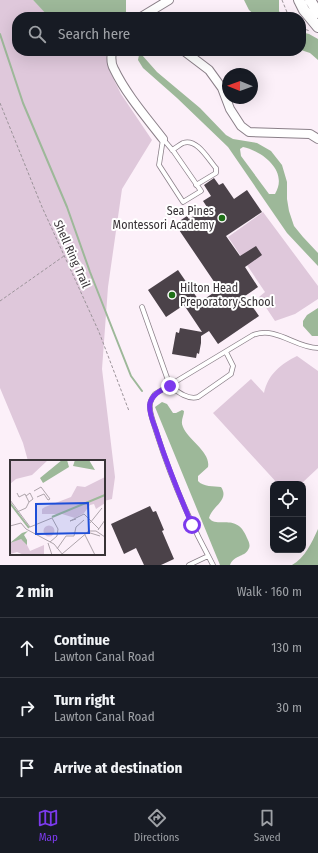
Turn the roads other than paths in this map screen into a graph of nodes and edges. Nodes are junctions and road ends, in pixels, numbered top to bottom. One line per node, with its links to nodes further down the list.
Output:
1 (169, 0): 5 (street)
2 (299, 0): 4 (street)
3 (310, 0): 4 (street)
4 (315, 11): 6 (street)
5 (149, 12)
6 (318, 27)
7 (111, 56): 9 (street)
8 (191, 56): 10 (street)
9 (163, 139): 11 (lane); 12 (lane)
10 (318, 139)
11 (172, 150): 12 (lane); 12 (lane)
12 (196, 185)
13 (142, 307): 16 (lane)
14 (318, 348): 15 (lane)
15 (226, 352): 16 (lane); 16 (lane)
16 (170, 386): 17 (lane)
17 (208, 556): 18 (lane); 19 (lane)
18 (188, 565)
19 (213, 565)

